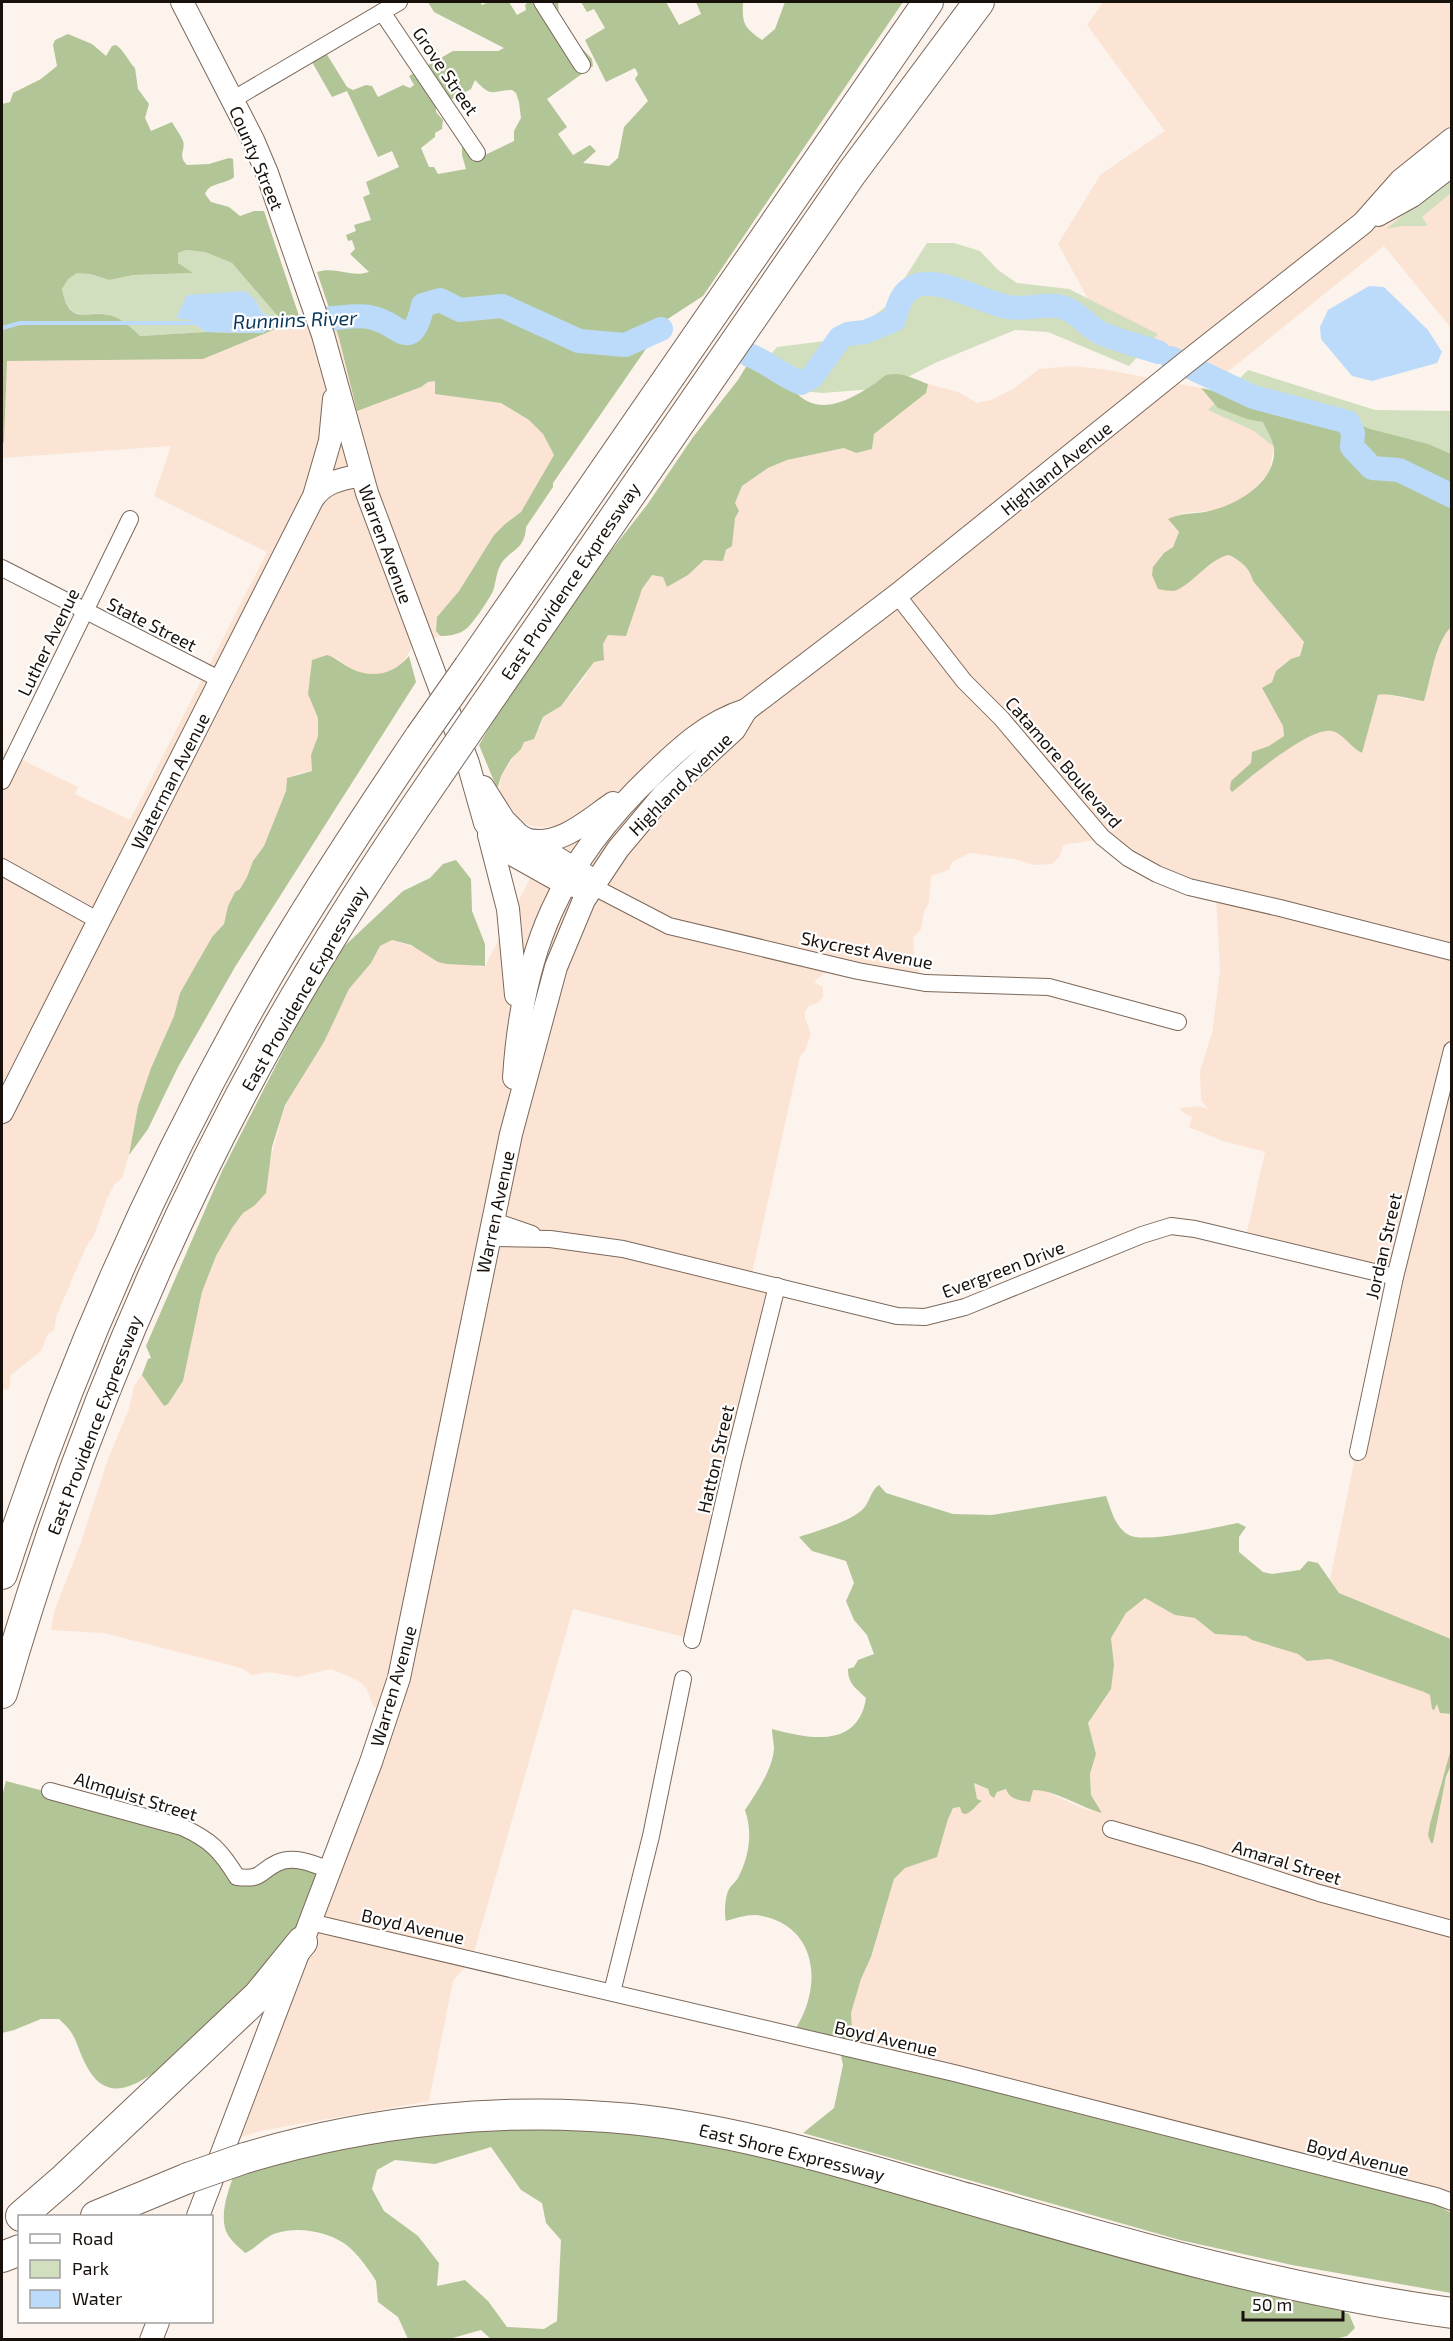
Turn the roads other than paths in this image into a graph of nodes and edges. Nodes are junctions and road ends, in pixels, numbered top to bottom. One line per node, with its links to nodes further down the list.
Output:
1 (182, 2): 8 (main road, County Street)
2 (399, 2): 6 (street)
3 (542, 2): 7 (street)
4 (928, 2): 42 (highway, East Providence Expressway, bridge)
5 (980, 2): 45 (highway, East Providence Expressway, bridge)
6 (382, 12): 8 (street); 10 (street, Grove Street)
7 (582, 65)
8 (232, 100): 13 (main road, County Street)
9 (1452, 139): 12 (main road, Highland Avenue)
10 (477, 153)
11 (1452, 165): 12 (main road, Highland Avenue)
12 (1363, 223): 19 (main road, Highland Avenue)
13 (318, 319): 14 (main road, Warren Avenue)
14 (336, 382): 15 (main road, Warren Avenue); 16 (main road, Waterman Avenue)
15 (361, 475): 16 (main road); 23 (main road, Warren Avenue)
16 (314, 496): 21 (main road, Waterman Avenue)
17 (130, 519): 20 (street, Luther Avenue)
18 (2, 567): 20 (street, State Street)
19 (897, 595): 22 (main road, Highland Avenue); 32 (street, Catamore Boulevard)
20 (84, 611): 21 (street, State Street); 25 (street, Luther Avenue)
21 (221, 680): 31 (main road, Waterman Avenue)
22 (746, 710): 24 (main road, Highland Avenue); 30 (main road, Highland Avenue)
23 (468, 763): 26 (main road, Warren Avenue); 27 (main road, Warren Avenue)
24 (646, 780): 27 (main road); 29 (main road, Highland Avenue)
25 (2, 781)
26 (485, 823): 29 (main road, Warren Avenue); 35 (main road)
27 (525, 839): 29 (main road, Warren Avenue)
28 (2, 867): 31 (street)
29 (570, 875): 30 (main road, Warren Avenue); 35 (main road, Warren Avenue)
30 (592, 886): 33 (street, Skycrest Avenue); 37 (main road, Warren Avenue)
31 (99, 921): 36 (main road, Waterman Avenue)
32 (1452, 952)
33 (1178, 1022)
34 (1452, 1050): 39 (street, Jordan Street)
35 (515, 1067): 37 (main road, Warren Avenue)
36 (2, 1112)
37 (511, 1134): 38 (main road, Warren Avenue)
38 (492, 1229): 40 (street, Evergreen Drive); 48 (main road, Warren Avenue)
39 (1395, 1277): 40 (street, Evergreen Drive); 41 (street, Jordan Street)
40 (777, 1286): 43 (street, Hatton Street)
41 (1358, 1452)
42 (2, 1574)
43 (692, 1640)
44 (683, 1679): 51 (street)
45 (2, 1693)
46 (50, 1791): 48 (street, Almquist Street)
47 (1112, 1829): 49 (street, Amaral Street)
48 (329, 1870): 50 (main road, Warren Avenue)
49 (1452, 1929)
50 (306, 1932): 51 (street, Boyd Avenue); 53 (highway); 55 (main road, Warren Avenue)
51 (612, 1992): 52 (street, Boyd Avenue)
52 (1452, 2202)
53 (22, 2215)
54 (101, 2215): 60 (highway, East Shore Expressway, bridge)
55 (199, 2215)
56 (18, 2219): 57 (highway)
57 (2, 2232)
58 (18, 2251): 59 (highway)
59 (2, 2257)
60 (1452, 2313)
61 (158, 2323): 62 (main road)
62 (151, 2340)

